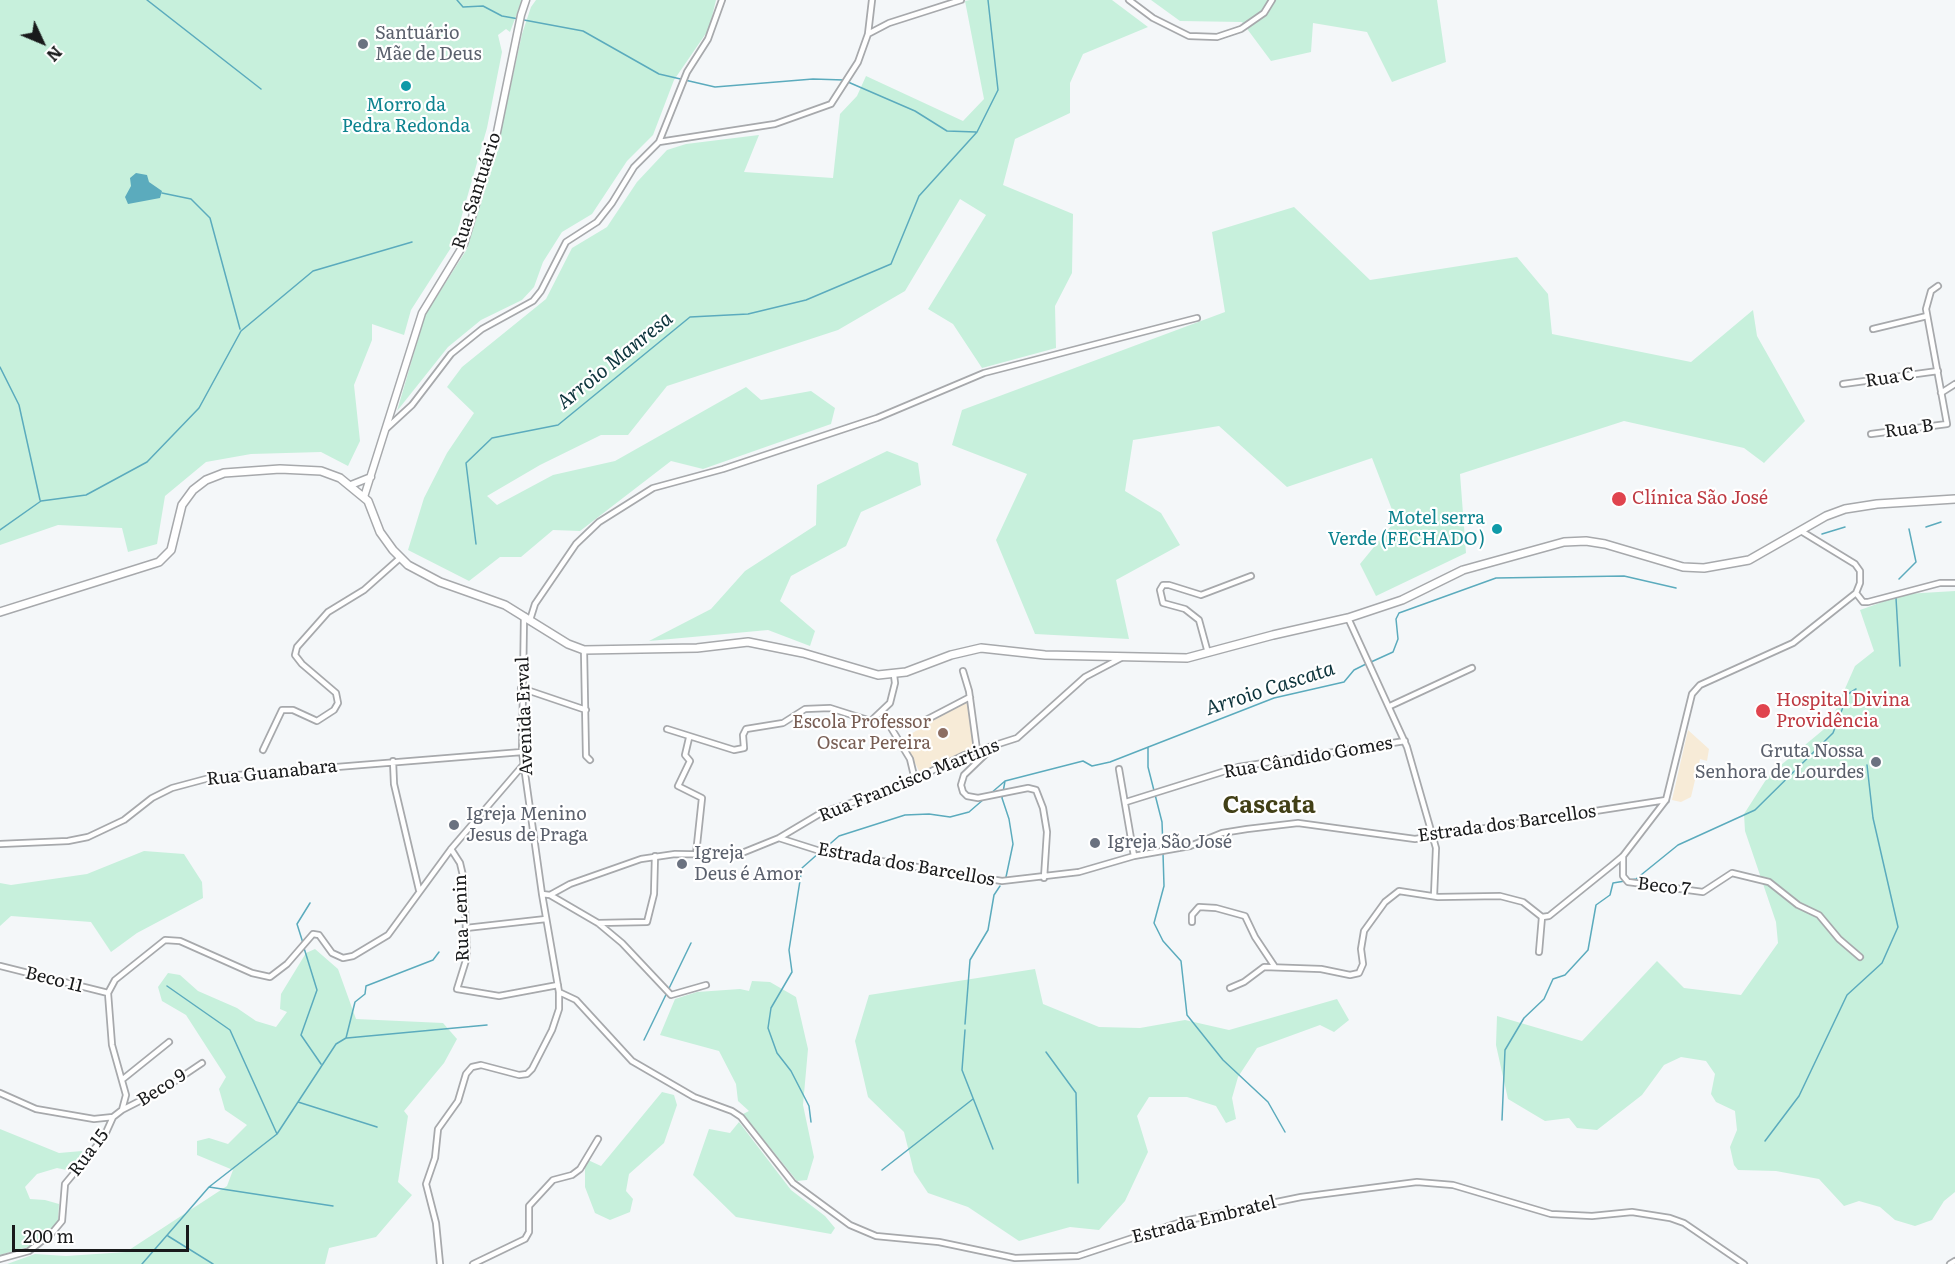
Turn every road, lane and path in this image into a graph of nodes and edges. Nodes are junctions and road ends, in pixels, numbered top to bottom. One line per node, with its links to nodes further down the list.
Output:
1 (526, 0): 17 (street, Rua Santuário)
2 (722, 0): 8 (street)
3 (872, 0): 7 (street)
4 (961, 0): 7 (street)
5 (1129, 0): 6 (street)
6 (1272, 0)
7 (868, 34): 8 (street)
8 (659, 142): 17 (street)
9 (1938, 286): 10 (street)
10 (1927, 316): 12 (street); 13 (street)
11 (1197, 318): 29 (street)
12 (1873, 329)
13 (1938, 371): 14 (street, Rua C); 16 (street)
14 (1843, 384)
15 (1955, 384): 16 (street, Rua B)
16 (1941, 393): 18 (street, Rua B)
17 (386, 429): 19 (street, Rua Santuário)
18 (1871, 434)
19 (371, 477): 20 (street); 21 (street, Rua Santuário)
20 (351, 485): 21 (main road); 28 (main road)
21 (364, 497): 24 (main road)
22 (1955, 500): 23 (main road)
23 (1801, 531): 27 (street); 30 (main road)
24 (400, 558): 29 (main road); 47 (street)
25 (1251, 576): 32 (street)
26 (1955, 583): 27 (street)
27 (1856, 593): 55 (street)
28 (0, 612)
29 (527, 618): 31 (main road); 37 (street, Avenida Erval)
30 (1348, 618): 32 (main road); 39 (street)
31 (584, 650): 36 (main road); 40 (street)
32 (1208, 653): 33 (main road)
33 (1122, 657): 36 (main road); 46 (street, Rua Francisco Martins)
34 (1472, 668): 39 (street)
35 (963, 671): 38 (street)
36 (894, 675): 41 (street)
37 (521, 688): 40 (street); 49 (street, Avenida Erval)
38 (970, 697): 42 (street); 48 (street)
39 (1390, 706): 45 (street)
40 (586, 710): 50 (street)
41 (882, 713): 44 (street); 54 (street)
42 (924, 721)
43 (667, 729): 44 (street)
44 (689, 738): 61 (street)
45 (1405, 741): 56 (street, Rua Cândido Gomes); 58 (street)
46 (992, 748): 48 (street, Rua Francisco Martins); 65 (street)
47 (263, 750)
48 (977, 750): 54 (street, Rua Francisco Martins)
49 (522, 752): 51 (street, Rua Guanabara); 52 (street, Avenida Erval)
50 (590, 760)
51 (393, 761): 59 (street, Rua Guanabara); 66 (street)
52 (524, 764): 60 (street); 67 (street, Avenida Erval)
53 (1119, 769): 56 (street)
54 (915, 780): 57 (street, Rua Francisco Martins)
55 (1666, 800): 58 (street, Estrada dos Barcellos); 64 (street)
56 (1126, 802): 63 (street)
57 (779, 838): 61 (street); 65 (street, Estrada dos Barcellos)
58 (1432, 838): 63 (street, Estrada dos Barcellos); 69 (street)
59 (0, 844)
60 (451, 849): 66 (street); 74 (street, Rua Lenin)
61 (696, 854): 62 (street)
62 (655, 856): 68 (street); 73 (street)
63 (1134, 856): 65 (street, Estrada dos Barcellos)
64 (1623, 856): 70 (street); 76 (street, Beco 7)
65 (1044, 878)
66 (419, 891): 83 (street)
67 (542, 894): 68 (street); 71 (street, Avenida Erval)
68 (550, 895): 73 (street)
69 (1434, 896): 70 (street); 78 (street)
70 (1542, 917): 75 (street)
71 (546, 919): 74 (street); 79 (street, Avenida Erval)
72 (1192, 922): 78 (street)
73 (598, 923): 80 (street)
74 (466, 928): 79 (street, Rua Lenin)
75 (1539, 952)
76 (1860, 957)
77 (0, 966): 83 (street, Beco 11)
78 (1275, 967): 81 (street)
79 (558, 985): 82 (street, Avenida Erval)
80 (706, 985)
81 (1230, 988)
82 (559, 992): 93 (street, Avenida Erval); 95 (street, Estrada Embratel)
83 (108, 993): 86 (street)
84 (169, 1042): 86 (street)
85 (202, 1063): 88 (street, Beco 9)
86 (123, 1079): 88 (street)
87 (0, 1093): 89 (street)
88 (122, 1110): 89 (street, Beco 9)
89 (113, 1117): 91 (street, Rua 15)
90 (598, 1139): 94 (street)
91 (0, 1259)
92 (1955, 1261): 96 (street)
93 (440, 1264)
94 (473, 1264)
95 (1744, 1264)
96 (1950, 1264)

